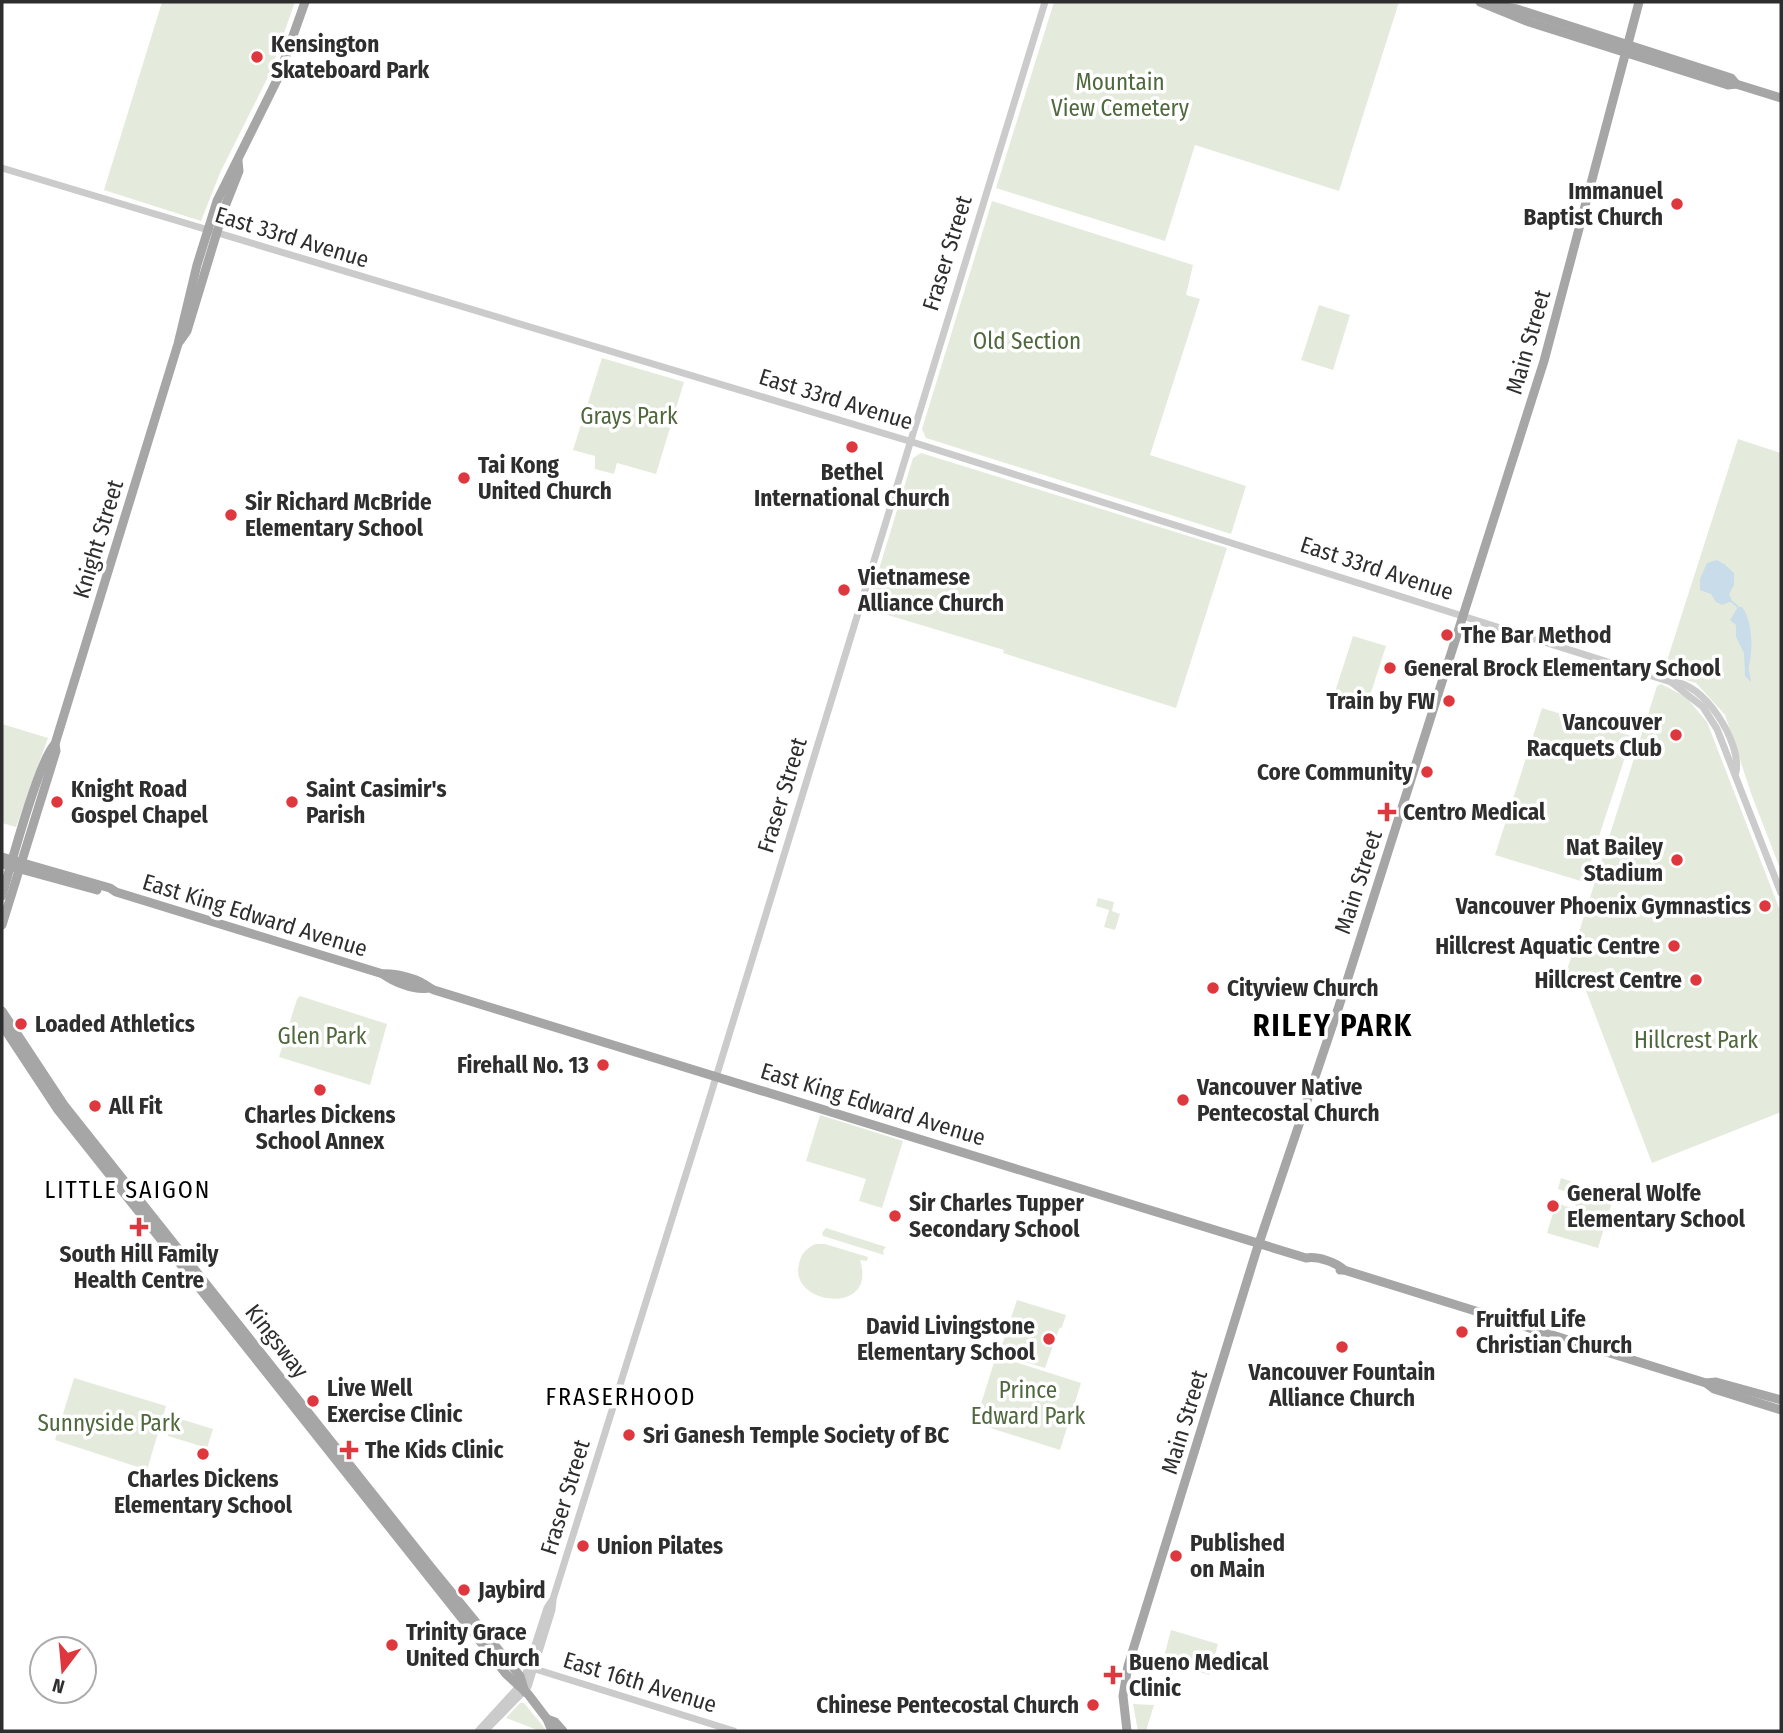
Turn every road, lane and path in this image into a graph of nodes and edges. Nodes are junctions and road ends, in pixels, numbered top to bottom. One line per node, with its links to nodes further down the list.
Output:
1 (305, 2): 8 (main road, Knight Street)
2 (1045, 2): 9 (street, Fraser Street)
3 (1639, 2): 5 (main road, Main Street)
4 (1485, 3): 5 (main road)
5 (1627, 49): 6 (main road); 10 (main road, Main Street)
6 (1781, 98)
7 (2, 168): 8 (street, East 33rd Avenue)
8 (212, 233): 9 (street, East 33rd Avenue); 12 (main road, Knight Street)
9 (909, 441): 10 (street, East 33rd Avenue); 18 (street, Fraser Street)
10 (1462, 616): 13 (street, East 33rd Avenue); 19 (main road, Main Street)
11 (2, 857): 12 (main road, East King Edward Avenue)
12 (13, 865): 14 (main road, Knight Street); 15 (main road, Knight Street); 18 (main road, East King Edward Avenue)
13 (1781, 893)
14 (2, 896)
15 (2, 925)
16 (2, 1011): 25 (main road, Kingsway)
17 (2, 1025): 27 (main road, Kingsway)
18 (716, 1076): 19 (main road, East King Edward Avenue); 23 (street, Fraser Street)
19 (1259, 1243): 20 (main road, East King Edward Avenue); 34 (main road, Main Street)
20 (1706, 1383): 21 (main road); 22 (main road)
21 (1781, 1400)
22 (1781, 1410)
23 (553, 1599): 24 (street, Fraser Street); 26 (street, Fraser Street)
24 (532, 1657): 25 (main road); 27 (street, Fraser Street)
25 (507, 1660): 27 (main road, Kingsway)
26 (535, 1670): 27 (street, Fraser Street); 33 (street, East 16th Avenue)
27 (522, 1687): 28 (main road, Kingsway); 29 (street, Fraser Street); 30 (street, Fraser Street)
28 (547, 1719): 31 (main road, Kingsway); 32 (main road, Kingsway)
29 (478, 1731)
30 (485, 1731)
31 (552, 1731)
32 (563, 1731)
33 (734, 1731)
34 (1126, 1731)

